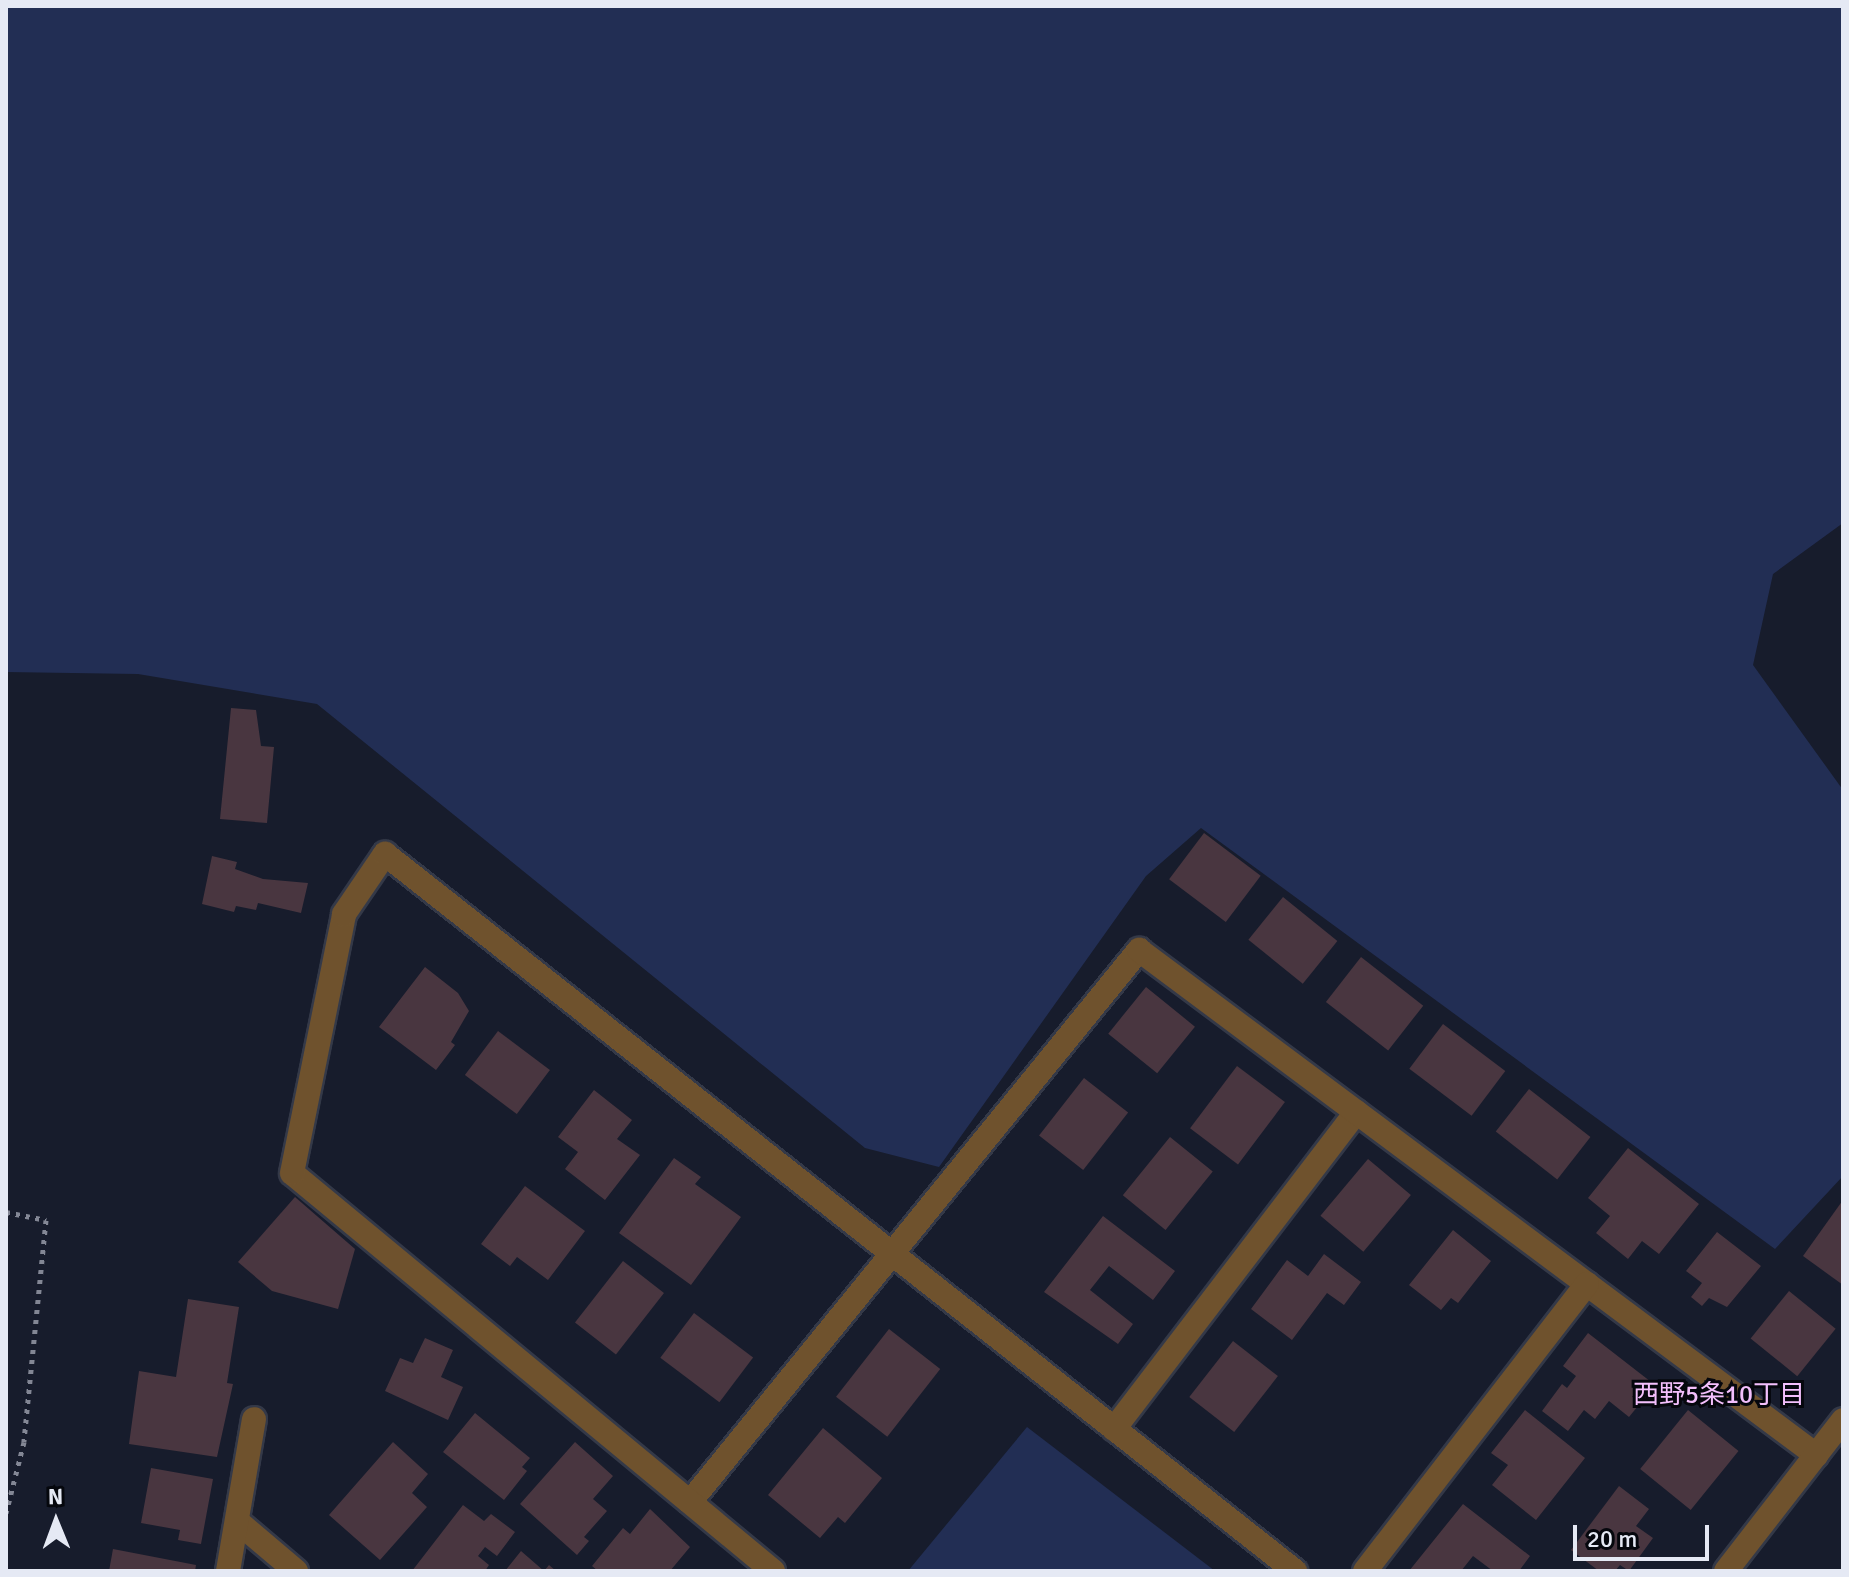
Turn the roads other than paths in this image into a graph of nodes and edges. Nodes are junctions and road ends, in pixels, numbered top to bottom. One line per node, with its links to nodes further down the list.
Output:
1 (1356, 1112): 2 (street); 3 (street); 6 (street)
2 (891, 1253): 6 (street); 8 (street); 8 (street)
3 (1587, 1284): 7 (street); 14 (street)
4 (254, 1419): 9 (street)
5 (1843, 1420): 7 (street)
6 (1114, 1429): 13 (street)
7 (1816, 1455): 15 (street)
8 (690, 1502): 12 (street)
9 (238, 1522): 10 (street); 11 (street)
10 (228, 1571)
11 (296, 1571)
12 (773, 1571)
13 (1295, 1571)
14 (1365, 1571)
15 (1726, 1571)

